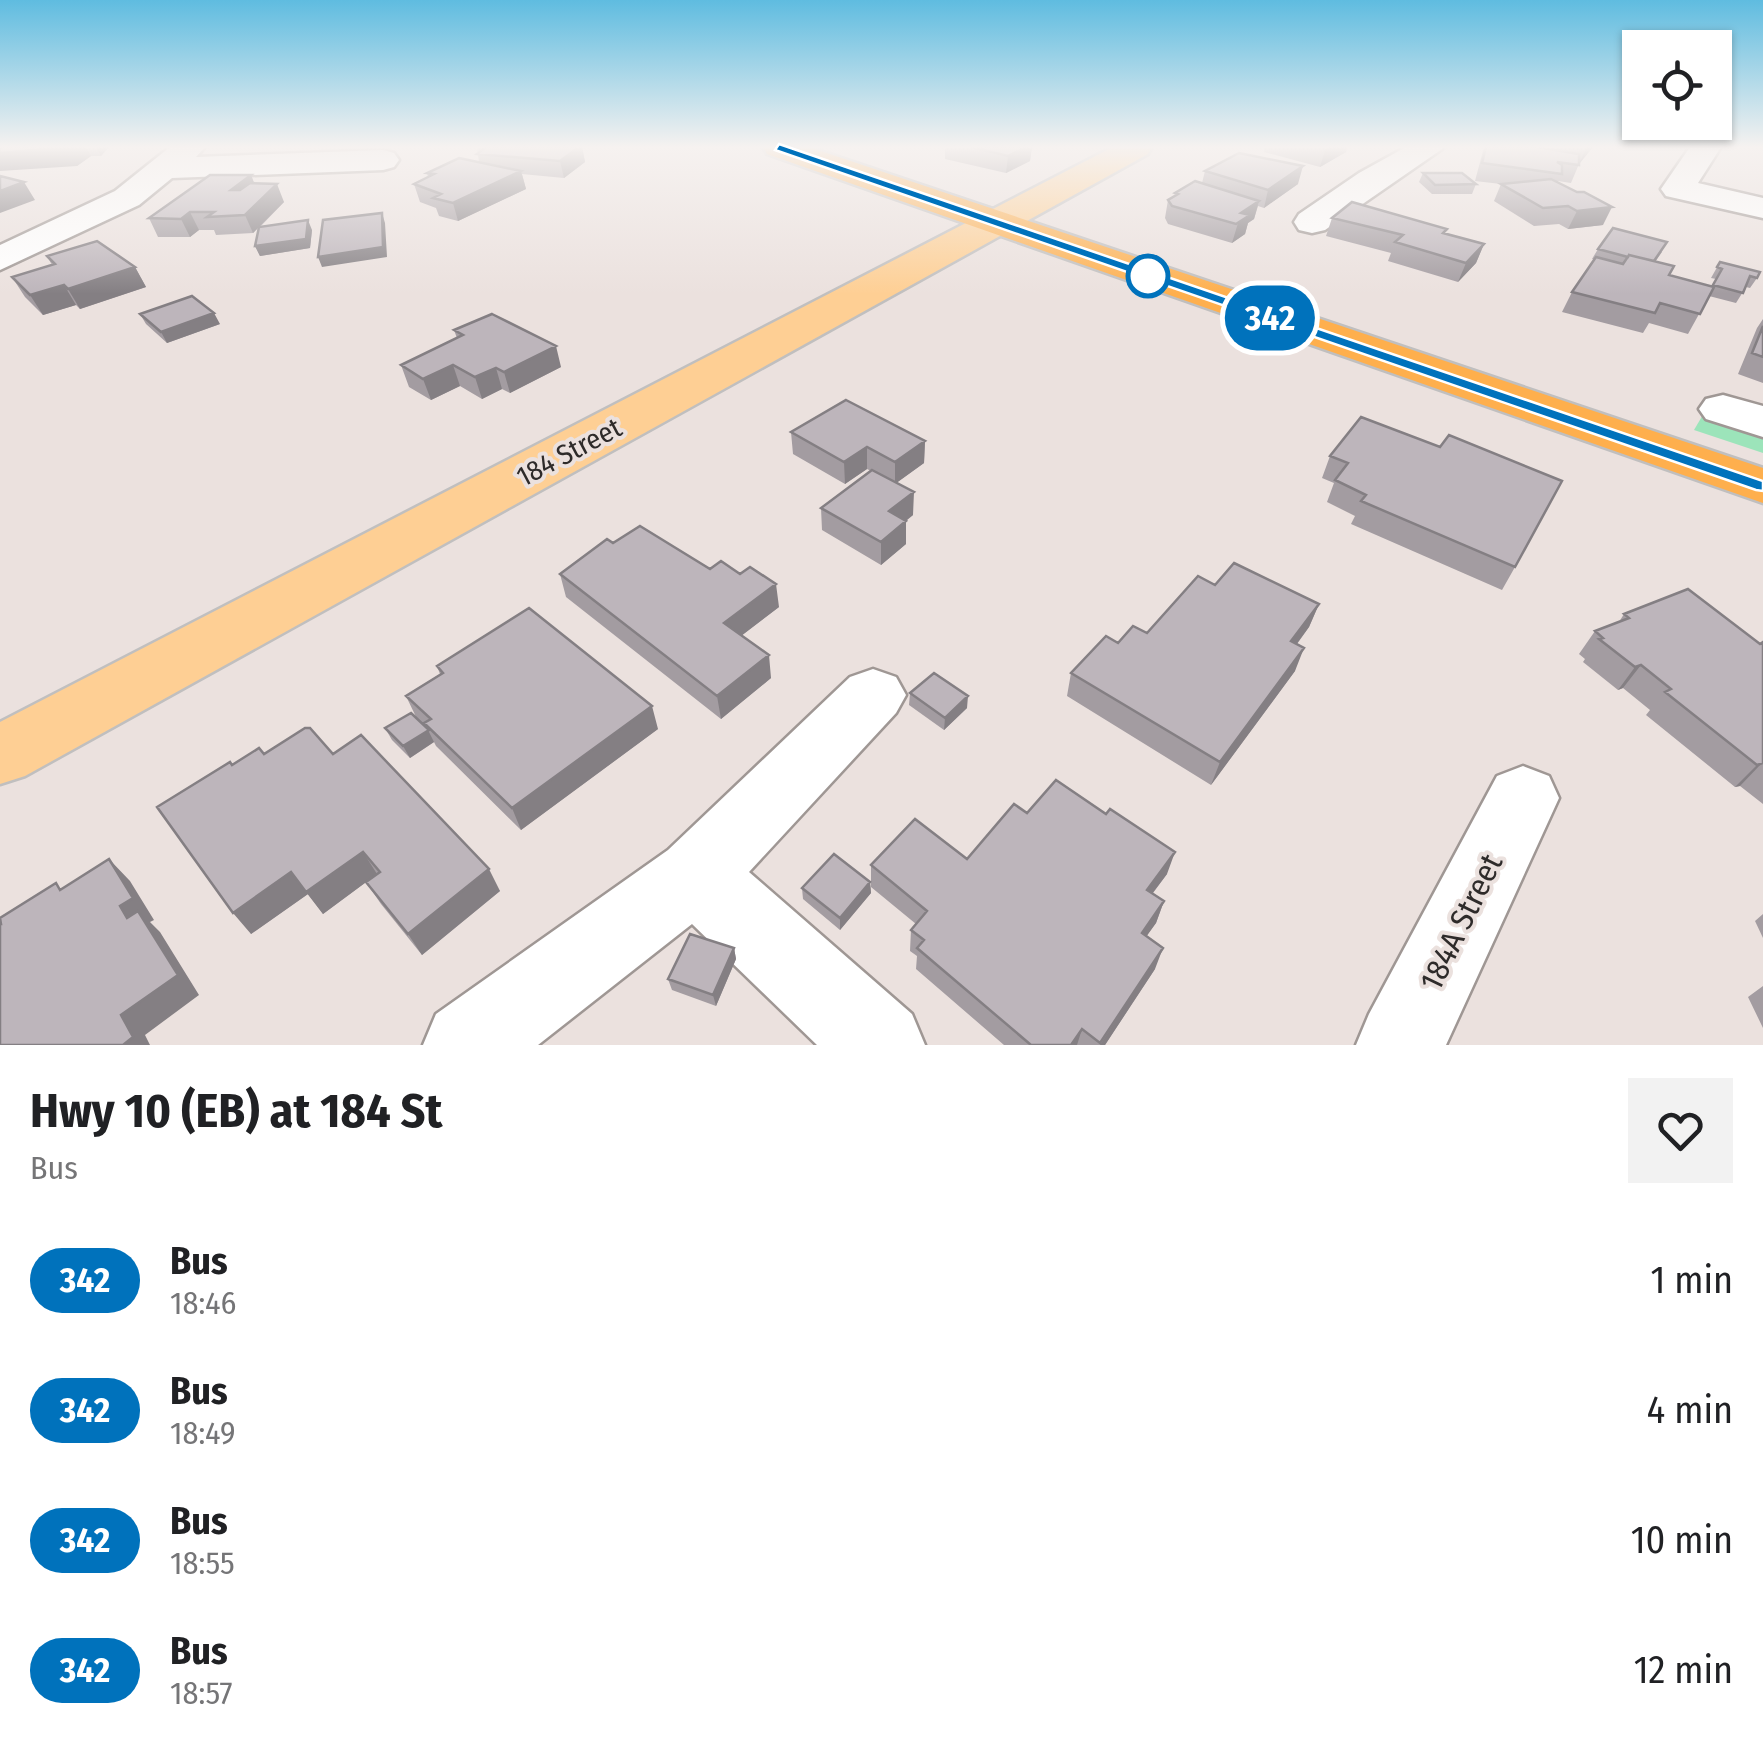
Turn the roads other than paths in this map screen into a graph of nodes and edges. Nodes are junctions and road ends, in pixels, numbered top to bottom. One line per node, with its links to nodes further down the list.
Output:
1 (130, 196): 9 (street)
2 (915, 196): 8 (highway)
3 (1047, 196): 8 (main road, 184 Street)
4 (1348, 196): 7 (street)
5 (1708, 196): 6 (street)
6 (1763, 208)
7 (1312, 222)
8 (995, 224): 10 (highway); 12 (main road, 184 Street)
9 (0, 259)
10 (1763, 486)
11 (873, 694): 14 (street)
12 (0, 755)
13 (1522, 798): 17 (street, 184A Street)
14 (695, 875): 15 (street); 16 (street)
15 (467, 1045)
16 (881, 1045)
17 (1400, 1045)

